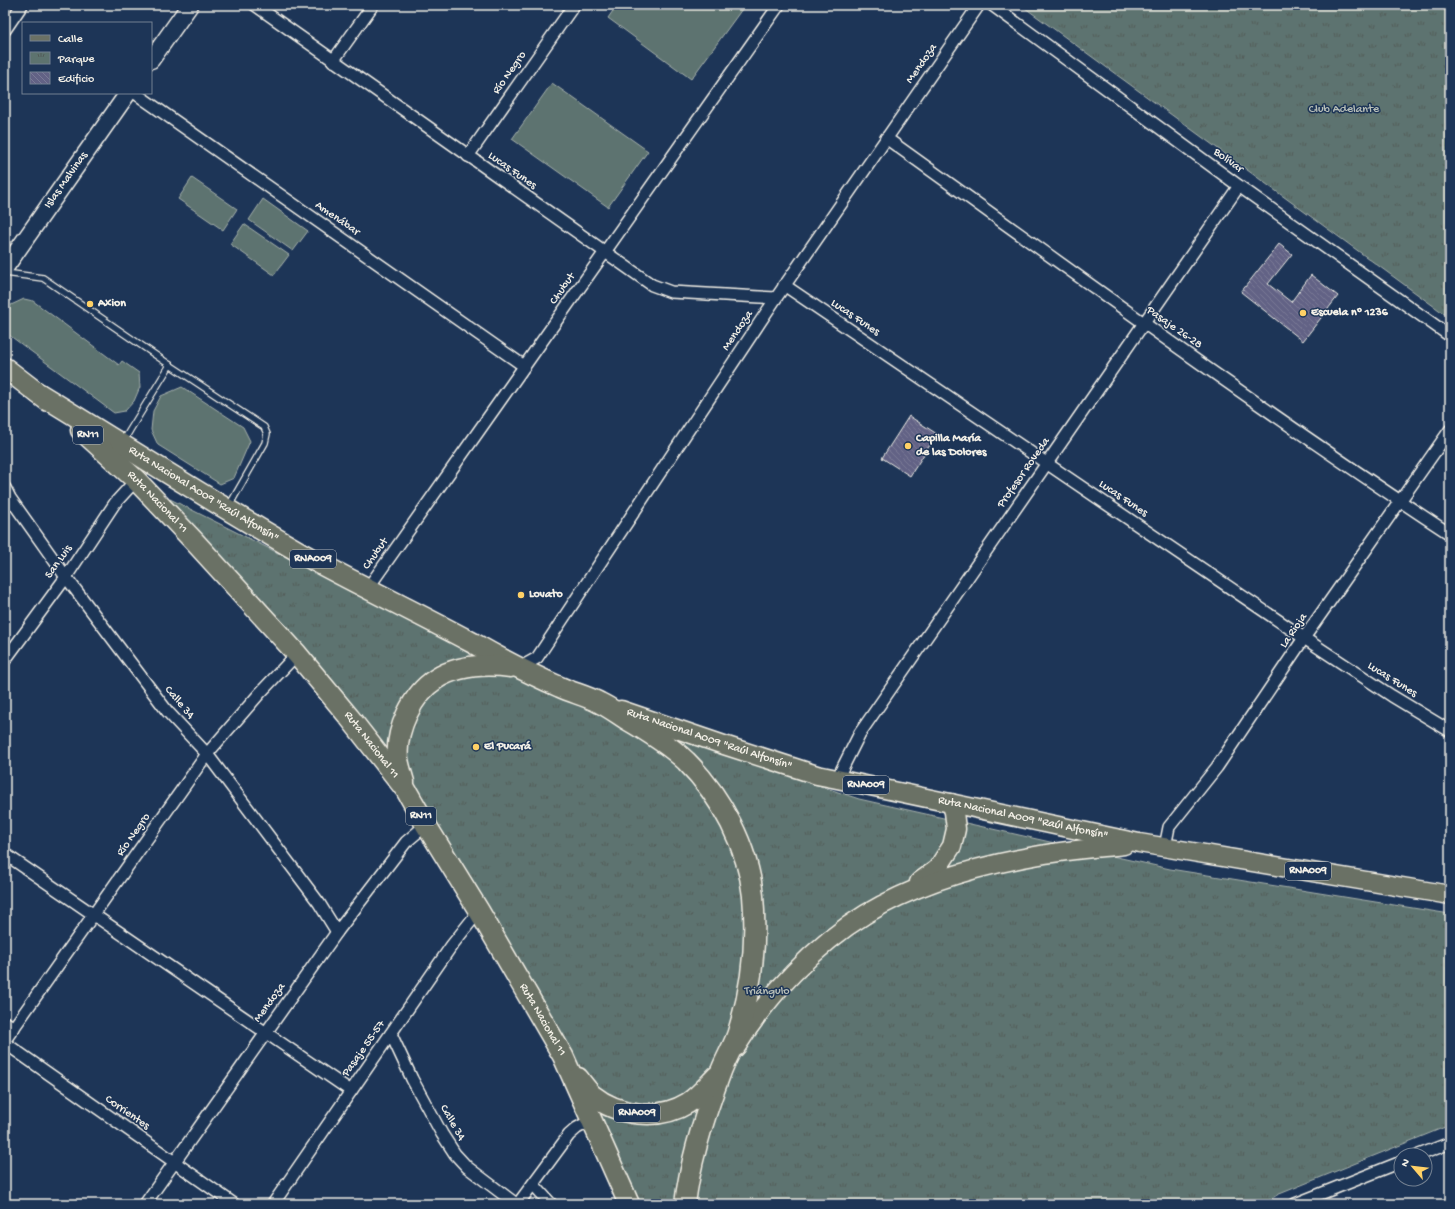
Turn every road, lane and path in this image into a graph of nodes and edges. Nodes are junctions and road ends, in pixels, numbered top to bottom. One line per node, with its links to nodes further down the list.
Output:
1 (22, 5): 9 (street)
2 (190, 5): 10 (street)
3 (255, 5): 11 (street, Lucas Funes)
4 (373, 5): 11 (street)
5 (574, 5): 15 (street, Río Negro)
6 (779, 5): 17 (street, Chubut)
7 (979, 5): 14 (street, Mendoza)
8 (992, 5): 16 (street, Bolívar)
9 (5, 30)
10 (152, 59)
11 (333, 61): 15 (street, Lucas Funes)
12 (127, 94): 18 (street, Islas Malvinas)
13 (136, 94): 25 (street, Amenábar)
14 (886, 138): 20 (street, Mendoza); 22 (street, Pasaje 26-28)
15 (468, 156): 17 (street, Lucas Funes)
16 (1239, 186): 22 (street, Profesor Roveda); 23 (street, Bolívar)
17 (605, 252): 21 (street, Lucas Funes); 25 (street, Chubut)
18 (5, 268)
19 (5, 273): 24 (lane)
20 (784, 285): 21 (street, Mendoza); 30 (street, Lucas Funes)
21 (776, 298): 41 (street, Mendoza)
22 (1143, 323): 30 (street, Profesor Roveda); 33 (street, Pasaje 26-28)
23 (1450, 336)
24 (170, 365): 29 (lane); 34 (lane)
25 (524, 366): 37 (street, Chubut)
26 (5, 368): 27 (highway, Ruta Nacional 11 / RN11)
27 (38, 393): 29 (highway, Ruta Nacional A009 "Raúl Alfonsín" / RNA009); 31 (highway, Ruta Nacional 11 / RN11)
28 (1450, 430): 33 (street, La Rioja)
29 (122, 444): 34 (highway, Ruta Nacional A009 "Raúl Alfonsín" / RNA009)
30 (1046, 463): 38 (street, Lucas Funes); 45 (street, Profesor Roveda)
31 (136, 480): 36 (street, San Luis); 39 (highway, Ruta Nacional 11 / RN11)
32 (5, 488): 36 (street, Calle 34)
33 (1400, 501): 35 (street, Pasaje 26-28); 38 (street, La Rioja)
34 (227, 510): 37 (highway, Ruta Nacional A009 "Raúl Alfonsín" / RNA009)
35 (1450, 534)
36 (66, 577): 40 (street, San Luis); 44 (street, Calle 34)
37 (368, 588): 41 (highway, Ruta Nacional A009 "Raúl Alfonsín" / RNA009)
38 (1304, 638): 43 (street, Lucas Funes); 50 (street, La Rioja)
39 (297, 654): 44 (street, Río Negro); 46 (highway, Ruta Nacional 11 / RN11)
40 (5, 660)
41 (519, 668): 42 (highway, Ruta Nacional A009 "Raúl Alfonsín" / RNA009); 46 (highway, RNA009)
42 (600, 703): 45 (main road, Ruta Nacional A009 "Raúl Alfonsín" / RNA009); 62 (highway, RNA009)
43 (1450, 731)
44 (207, 754): 55 (street, Río Negro); 56 (street, Calle 34)
45 (837, 779): 47 (main road, Ruta Nacional A009 "Raúl Alfonsín" / RNA009)
46 (406, 790): 48 (highway, Ruta Nacional 11 / RN11)
47 (951, 803): 49 (main road, Ruta Nacional A009 "Raúl Alfonsín" / RNA009); 53 (main road)
48 (426, 825): 54 (highway, Ruta Nacional 11 / RN11); 56 (street, Mendoza)
49 (1139, 843): 50 (main road, Ruta Nacional A009 "Raúl Alfonsín" / RNA009); 53 (main road, RNA009)
50 (1165, 847): 52 (main road, Ruta Nacional A009 "Raúl Alfonsín" / RNA009)
51 (5, 854): 55 (street)
52 (1450, 895)
53 (894, 900): 62 (main road, RNA009)
54 (479, 911): 59 (street, Pasaje 55-57); 61 (highway, Ruta Nacional 11 / RN11)
55 (94, 915): 57 (street, Río Negro); 58 (street)
56 (337, 932): 58 (street, Mendoza)
57 (9, 1025): 60 (street, Río Negro)
58 (265, 1032): 63 (street); 67 (street, Mendoza)
59 (391, 1034): 63 (street, Pasaje 55-57); 73 (street, Calle 34)
60 (5, 1042): 67 (street, Corrientes)
61 (562, 1056): 62 (highway, RNA009); 64 (highway, Ruta Nacional 11 / RN11)
62 (720, 1073): 76 (highway, RNA009)
63 (351, 1091): 72 (street, Pasaje 55-57)
64 (592, 1120): 69 (street); 75 (highway, Ruta Nacional 11 / RN11)
65 (1450, 1143): 66 (street)
66 (1433, 1150)
67 (174, 1162): 70 (street, Mendoza); 71 (street, Corrientes)
68 (1393, 1165): 77 (street)
69 (533, 1184): 73 (street); 74 (street)
70 (145, 1204)
71 (234, 1204)
72 (273, 1204)
73 (517, 1204)
74 (550, 1204)
75 (629, 1204)
76 (685, 1204)
77 (1295, 1204)

